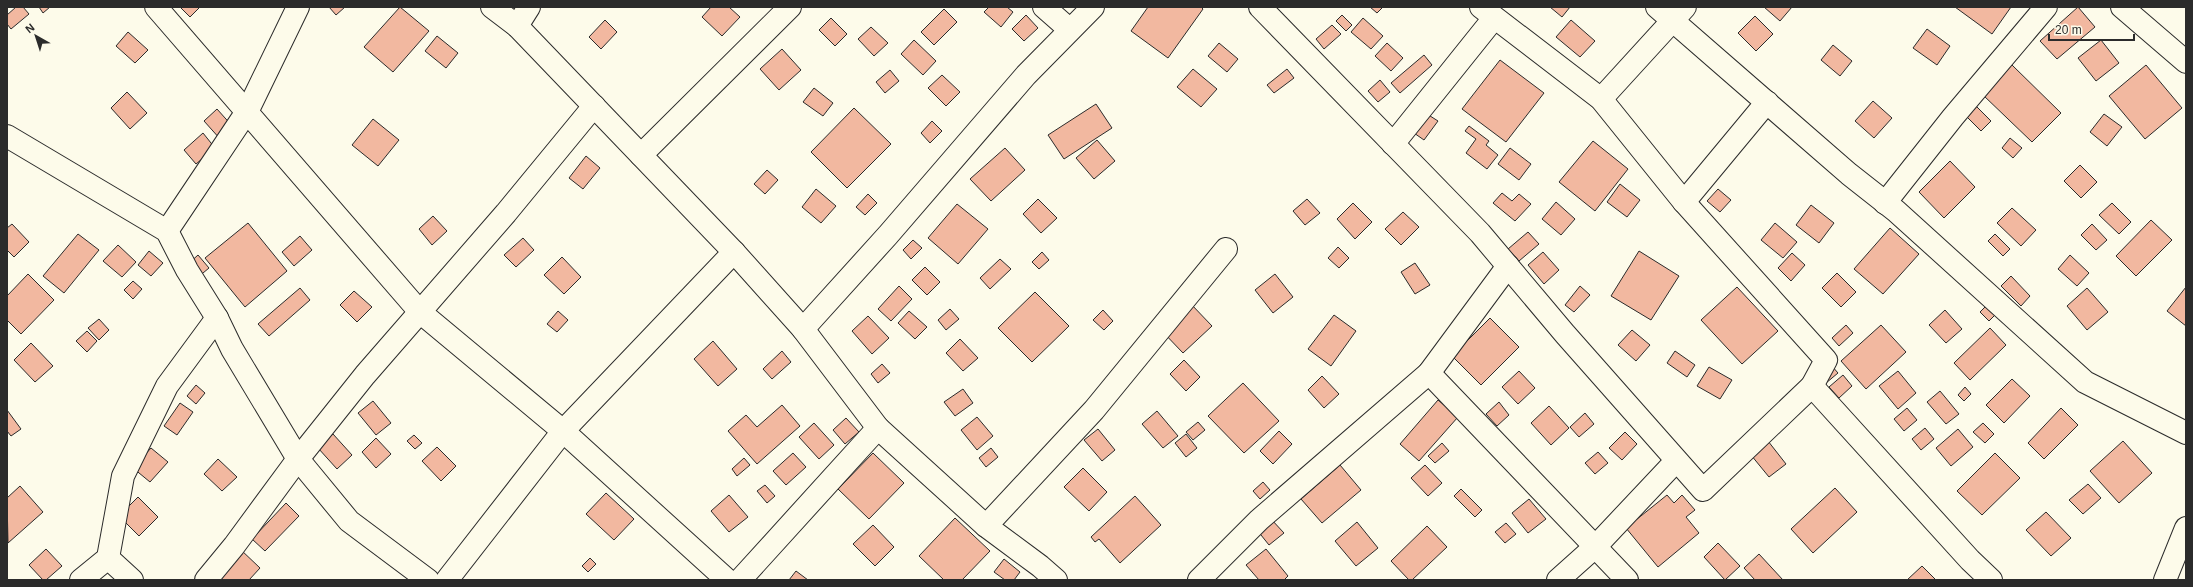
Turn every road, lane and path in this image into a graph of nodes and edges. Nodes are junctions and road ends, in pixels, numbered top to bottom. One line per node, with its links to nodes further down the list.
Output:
1 (156, 7): 19 (street)
2 (298, 7): 19 (street)
3 (492, 7): 13 (street)
4 (529, 7): 13 (street)
5 (790, 7): 22 (street)
6 (1044, 7): 14 (street)
7 (1093, 7): 14 (street)
8 (1260, 7): 21 (street)
9 (2046, 7): 24 (street)
10 (2122, 7): 15 (street)
11 (1671, 11): 16 (street); 17 (street)
12 (1487, 13): 16 (street); 21 (street)
13 (517, 26): 18 (street)
14 (1069, 29): 31 (street)
15 (2186, 62)
16 (1601, 99): 23 (street)
17 (1767, 102): 23 (street); 24 (street)
18 (594, 106): 22 (street); 29 (street)
19 (248, 110): 25 (street); 29 (street)
20 (7, 136): 25 (street)
21 (1393, 144): 28 (street)
22 (641, 155): 27 (street)
23 (1684, 202): 33 (street)
24 (1885, 203): 36 (street)
25 (167, 231): 30 (street)
26 (1226, 249): 39 (street)
27 (734, 252): 31 (street); 35 (street)
28 (1508, 266): 32 (street); 38 (street)
29 (420, 312): 35 (street); 37 (street)
30 (217, 318): 37 (street); 42 (street)
31 (803, 329): 34 (street)
32 (1429, 373): 41 (street); 51 (street)
33 (1812, 386): 38 (street); 54 (street)
34 (878, 428): 39 (street); 50 (street)
35 (563, 431): 48 (street); 49 (street)
36 (2186, 433)
37 (298, 459): 46 (street); 47 (street)
38 (1676, 461): 41 (street)
39 (986, 526): 43 (street)
40 (2186, 528): 55 (street)
41 (1596, 546): 52 (street); 53 (street)
42 (108, 558): 44 (street); 45 (street)
43 (1042, 575)
44 (81, 580)
45 (132, 580)
46 (206, 580)
47 (428, 580)
48 (447, 580)
49 (727, 580)
50 (740, 580)
51 (1199, 580)
52 (1558, 580)
53 (1627, 580)
54 (1991, 580)
55 (2165, 580)

